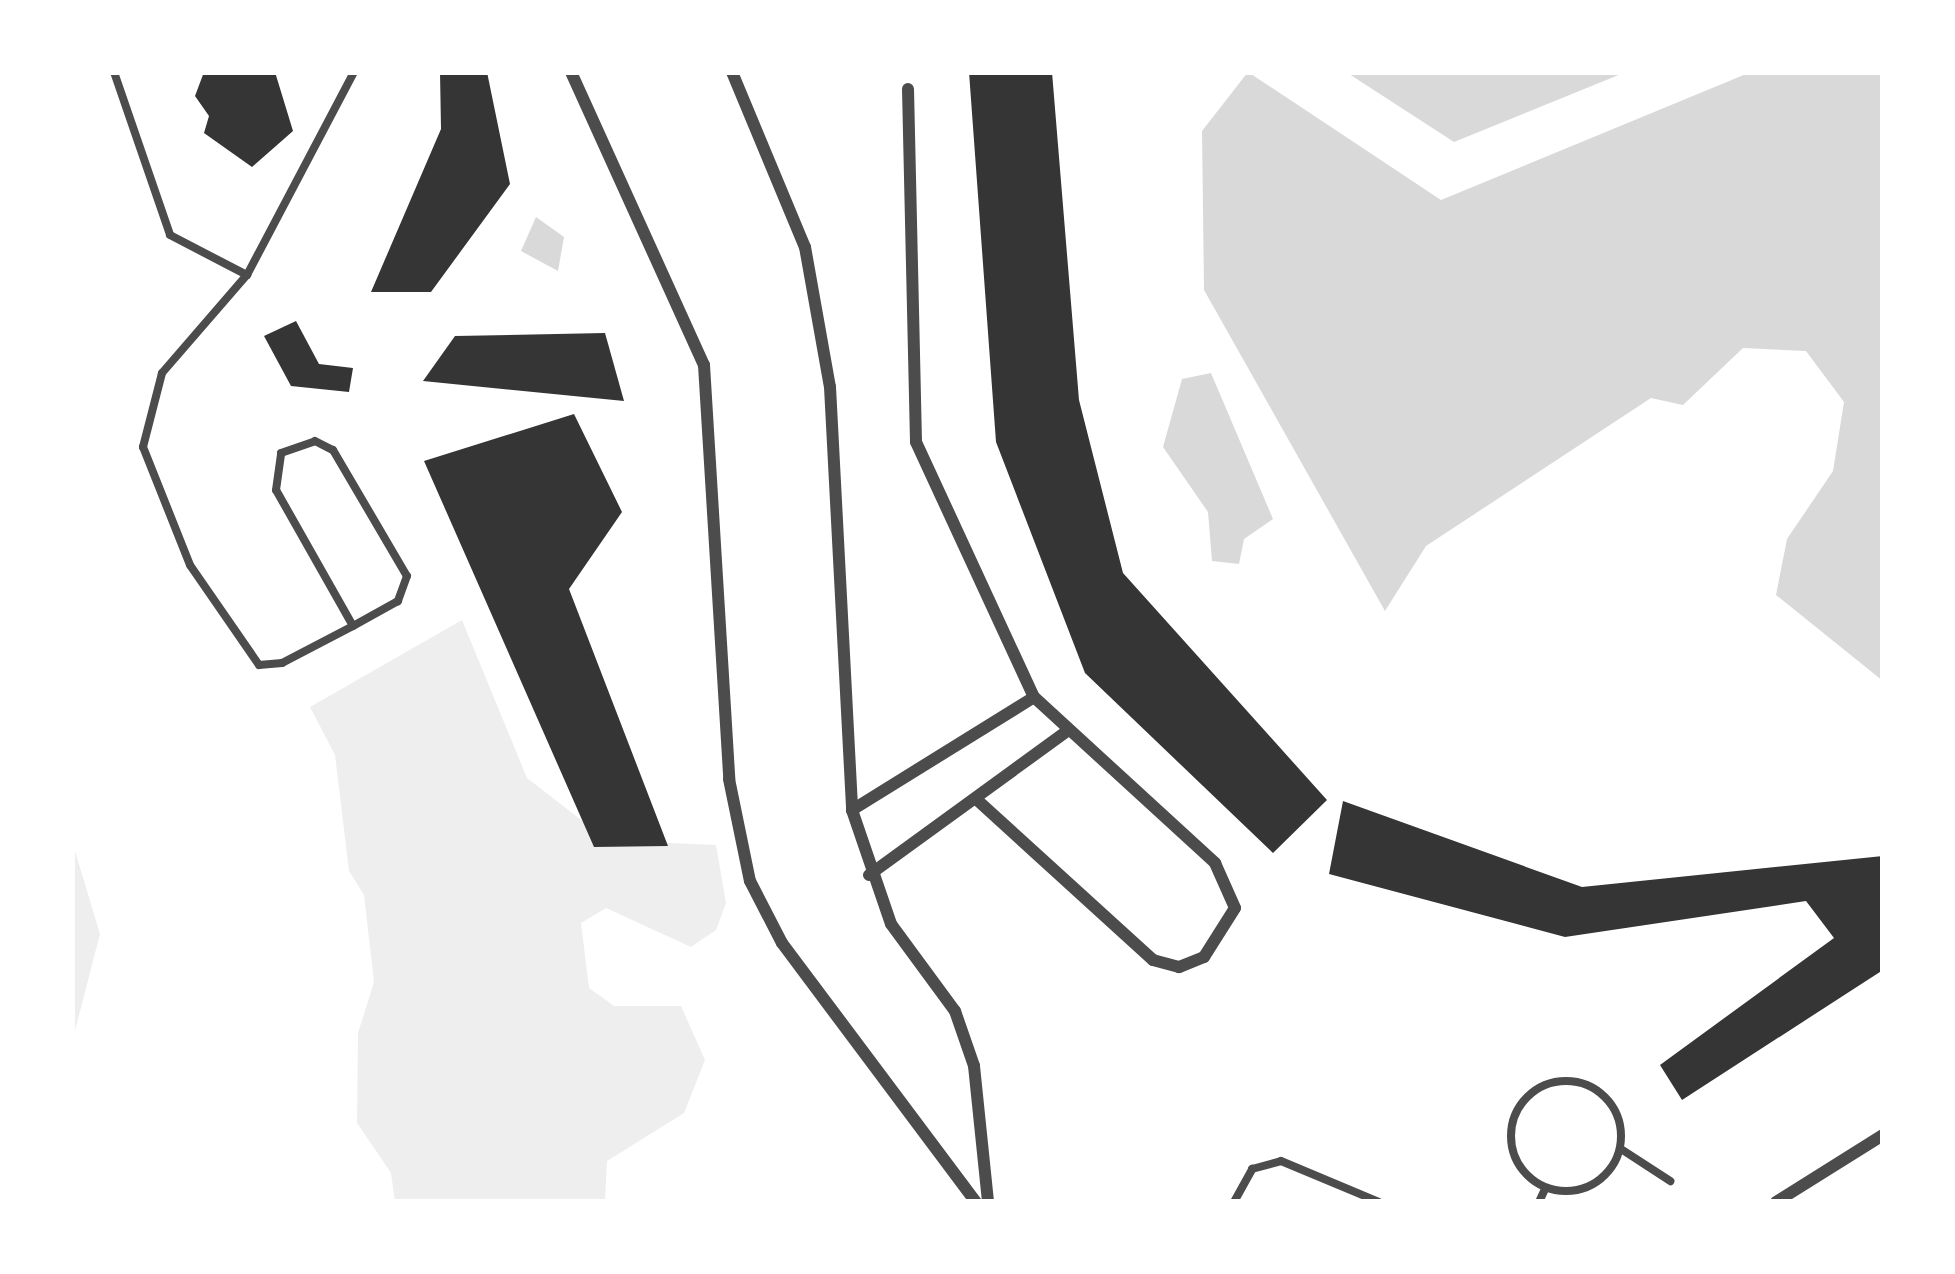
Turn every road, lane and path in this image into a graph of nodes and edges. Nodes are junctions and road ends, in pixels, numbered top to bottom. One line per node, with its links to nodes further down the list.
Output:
1 (114, 72): 6 (lane)
2 (354, 72): 6 (lane)
3 (571, 72): 18 (street)
4 (732, 72): 11 (street)
5 (908, 88): 8 (street)
6 (248, 275): 7 (lane)
7 (352, 626): 7 (lane)
8 (1034, 697): 9 (street); 11 (street)
9 (1066, 732): 10 (street); 10 (street)
10 (976, 799): 12 (street)
11 (852, 810): 12 (street)
12 (869, 875): 19 (street)
13 (1883, 1135): 23 (street)
14 (1621, 1149): 15 (lane); 16 (lane); 16 (lane)
15 (1670, 1181)
16 (1545, 1189): 22 (lane)
17 (1354, 1197): 20 (lane); 21 (lane)
18 (976, 1202)
19 (988, 1202)
20 (1234, 1202)
21 (1378, 1202)
22 (1539, 1202)
23 (1776, 1202)

